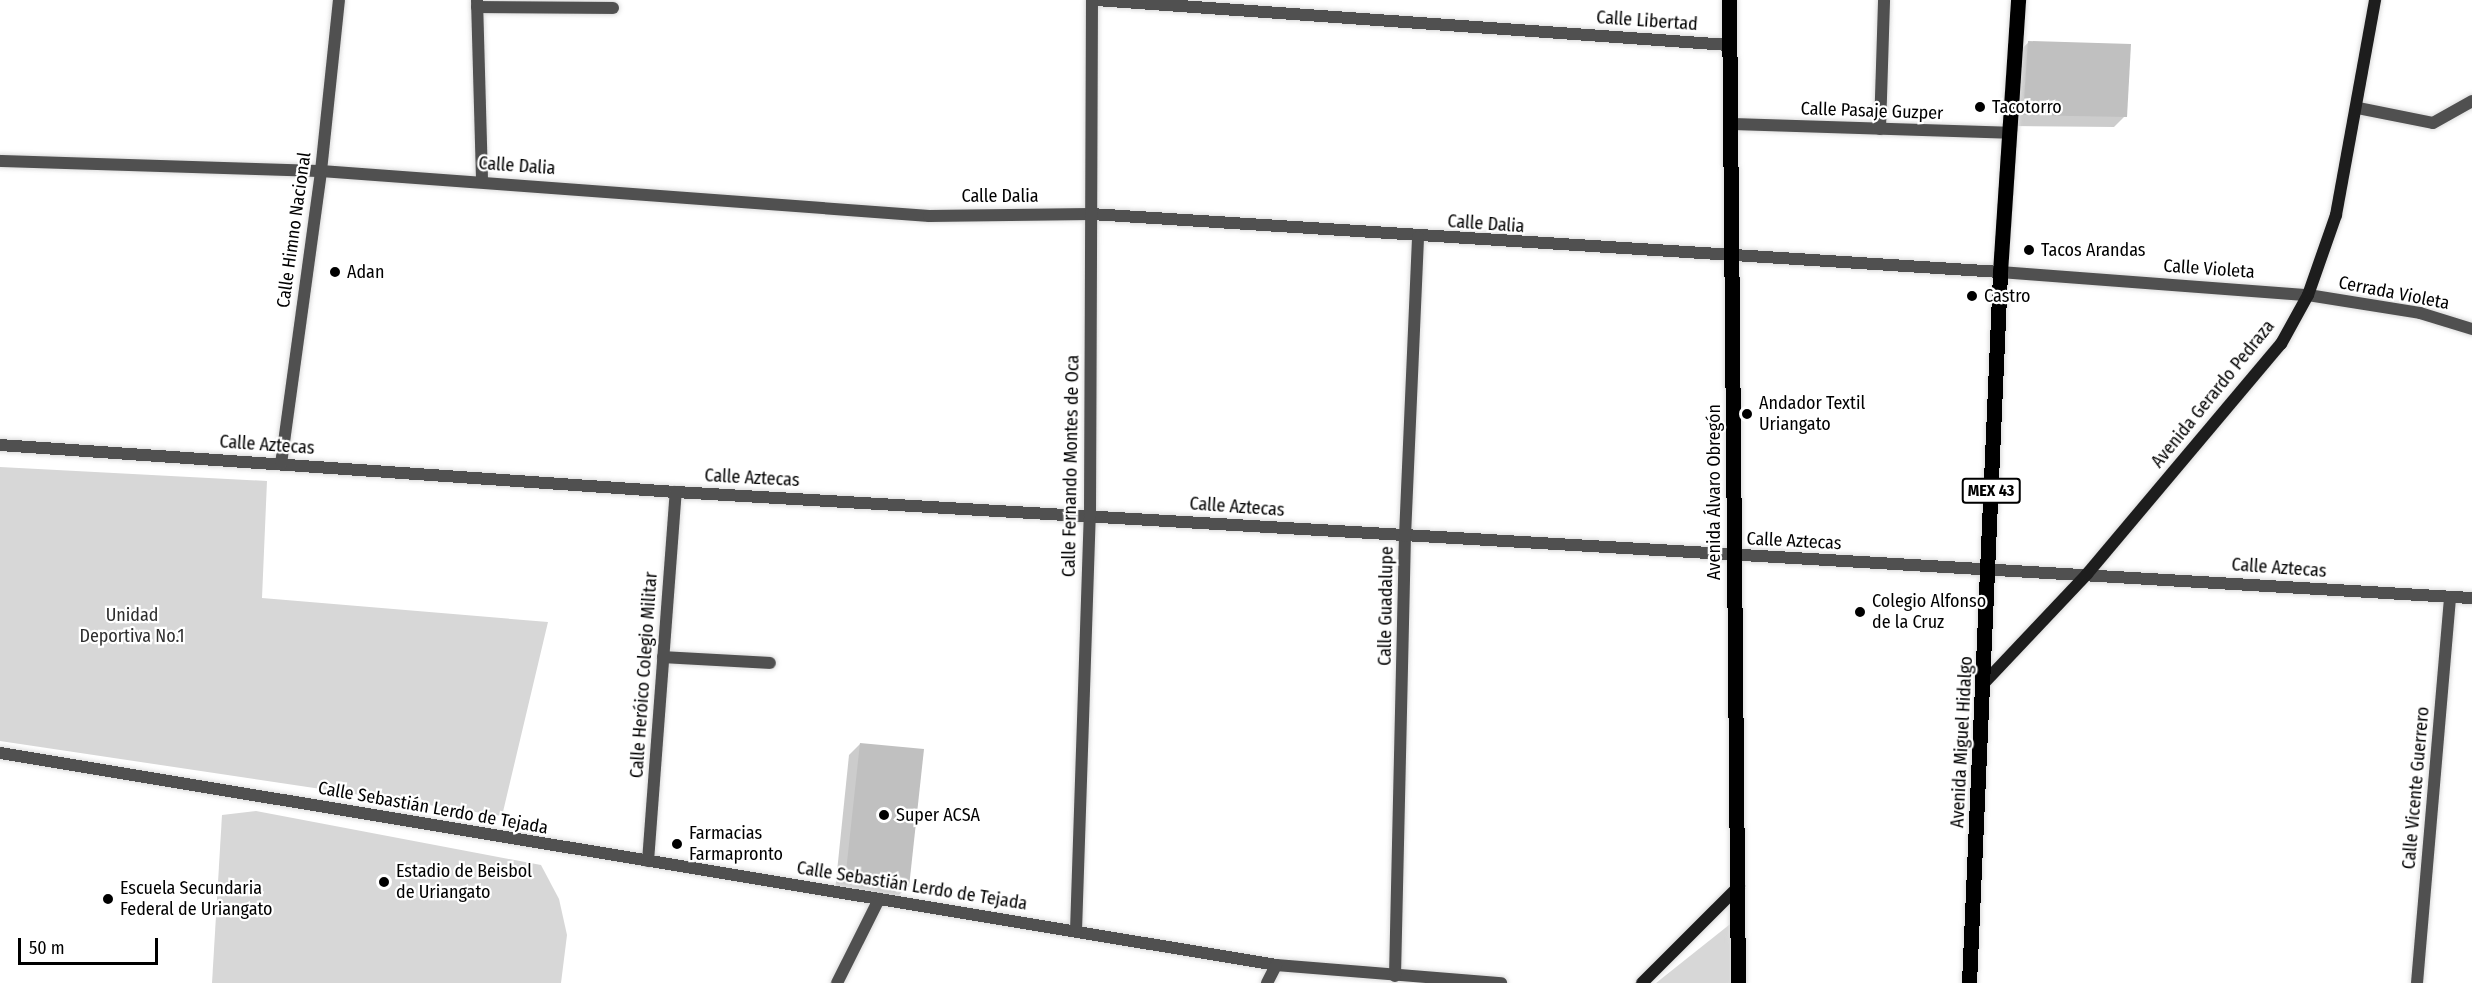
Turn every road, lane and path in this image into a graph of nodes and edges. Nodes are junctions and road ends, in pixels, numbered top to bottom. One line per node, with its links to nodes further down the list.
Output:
1 (339, 0): 17 (street, Calle Himno Nacional)
2 (1094, 0): 8 (street, Calle Libertad); 19 (street, Calle Fernando Montes de Oca)
3 (1729, 0): 10 (main road, Avenida Álvaro Obregón)
4 (1884, 0): 14 (street)
5 (2018, 0): 15 (main road, Avenida Miguel Hidalgo / MEX 43)
6 (2375, 0): 12 (street, Avenida Gerardo Pedraza)
7 (477, 3): 9 (street); 18 (street)
8 (1195, 4): 10 (street, Calle Libertad)
9 (614, 8)
10 (1729, 45): 13 (main road, Avenida Álvaro Obregón)
11 (2472, 101): 12 (street)
12 (2358, 108): 23 (street, Avenida Gerardo Pedraza)
13 (1731, 124): 14 (street, Calle Pasaje Guzper); 21 (main road, Avenida Álvaro Obregón)
14 (1880, 129): 15 (street, Calle Pasaje Guzper)
15 (2011, 133): 22 (main road, Avenida Miguel Hidalgo / MEX 43)
16 (0, 161): 17 (street, Calle Dalia)
17 (321, 171): 18 (street, Calle Dalia); 26 (street, Calle Himno Nacional)
18 (482, 182): 19 (street, Calle Dalia)
19 (1091, 214): 20 (street, Calle Dalia); 28 (street, Calle Fernando Montes de Oca)
20 (1418, 237): 21 (street, Calle Dalia); 29 (street, Calle Guadalupe)
21 (1732, 257): 22 (street, Calle Dalia); 30 (main road, Avenida Álvaro Obregón)
22 (2000, 272): 23 (street, Calle Violeta); 31 (main road, Avenida Miguel Hidalgo / MEX 43)
23 (2308, 295): 24 (street, Cerrada Violeta); 32 (street, Avenida Gerardo Pedraza)
24 (2472, 329)
25 (0, 445): 26 (street, Calle Aztecas)
26 (281, 464): 27 (street, Calle Aztecas)
27 (676, 492): 28 (street, Calle Aztecas); 35 (street, Calle Heróico Colegio Militar)
28 (1090, 516): 29 (street, Calle Aztecas); 42 (street, Calle Fernando Montes de Oca)
29 (1405, 536): 30 (street, Calle Aztecas); 44 (street, Calle Guadalupe)
30 (1734, 556): 31 (street, Calle Aztecas); 40 (main road, Avenida Álvaro Obregón)
31 (1988, 568): 32 (street, Calle Aztecas); 37 (main road, Avenida Miguel Hidalgo / MEX 43)
32 (2087, 574): 33 (street, Calle Aztecas); 37 (street, Avenida Gerardo Pedraza)
33 (2450, 597): 34 (street, Calle Aztecas); 51 (street, Calle Vicente Guerrero)
34 (2472, 598)
35 (663, 657): 36 (street); 39 (street, Calle Heróico Colegio Militar)
36 (770, 663)
37 (1985, 682): 50 (main road, Avenida Miguel Hidalgo / MEX 43)
38 (0, 753): 39 (street, Calle Sebastián Lerdo de Tejada)
39 (648, 861): 41 (street, Calle Sebastián Lerdo de Tejada)
40 (1739, 886): 48 (street); 49 (main road, Avenida Álvaro Obregón)
41 (879, 899): 42 (street, Calle Sebastián Lerdo de Tejada); 45 (street)
42 (1076, 931): 43 (street, Calle Sebastián Lerdo de Tejada)
43 (1276, 964): 44 (street, Calle Sebastián Lerdo de Tejada); 46 (street)
44 (1395, 976): 47 (street, Calle Sebastián Lerdo de Tejada)
45 (837, 983)
46 (1267, 983)
47 (1501, 983)
48 (1642, 983)
49 (1738, 983)
50 (1970, 983)
51 (2417, 983)

